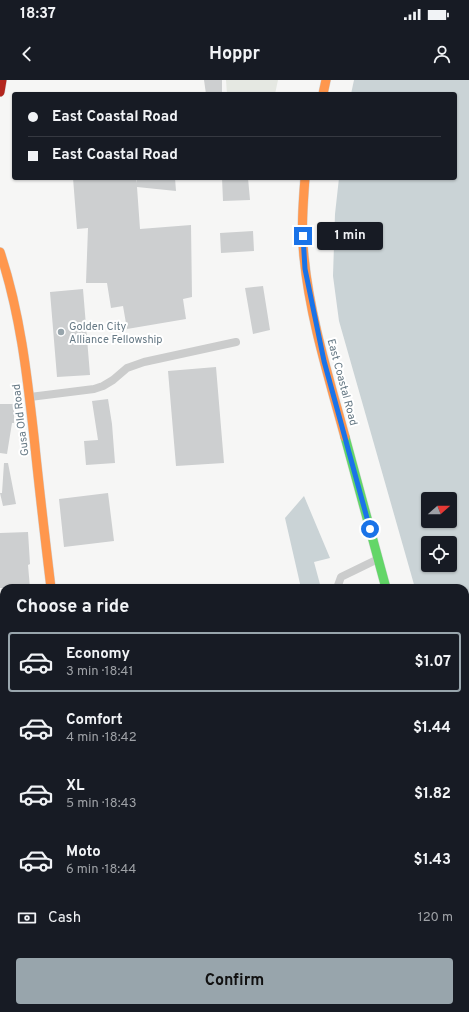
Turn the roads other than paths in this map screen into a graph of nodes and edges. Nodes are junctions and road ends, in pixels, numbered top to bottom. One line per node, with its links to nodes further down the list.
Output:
1 (2, 80): 3 (main road)
2 (326, 80): 4 (main road)
3 (0, 92)
4 (323, 92)
5 (305, 180): 9 (main road, East Coastal Road)
6 (0, 252): 8 (main road, Gusa Old Road)
7 (236, 342): 8 (lane)
8 (29, 397): 10 (main road, Gusa Old Road)
9 (378, 559): 11 (lane); 12 (main road, East Coastal Road)
10 (51, 584)
11 (339, 584)
12 (385, 584)

